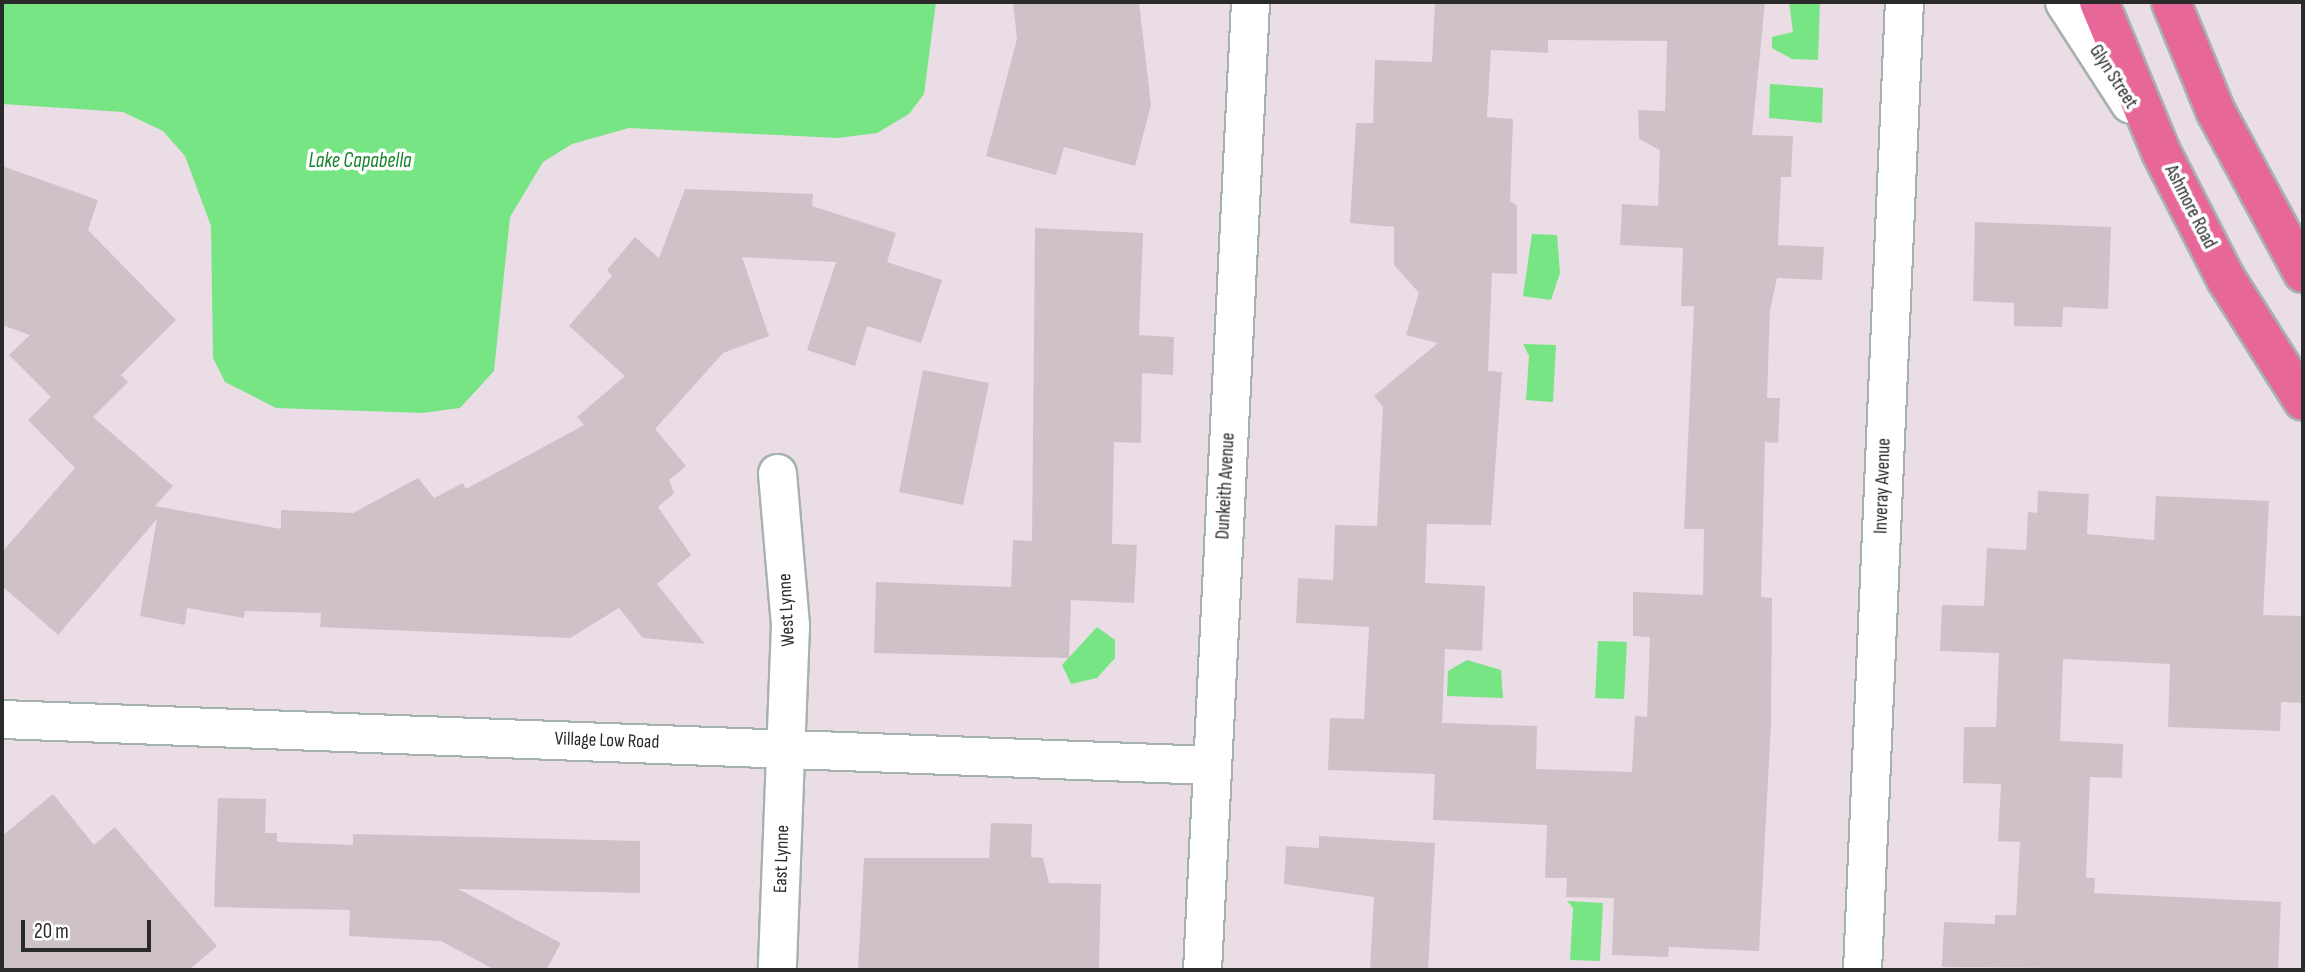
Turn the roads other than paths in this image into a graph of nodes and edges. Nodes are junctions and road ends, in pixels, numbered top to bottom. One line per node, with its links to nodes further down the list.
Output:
1 (1250, 2): 12 (street, Dunkeith Avenue)
2 (1903, 2): 15 (street, Inveray Avenue)
3 (2064, 2): 6 (street, Glyn Street)
4 (2099, 2): 6 (main road, Ashmore Road)
5 (2171, 2): 7 (main road)
6 (2161, 152): 8 (main road, Ashmore Road)
7 (2303, 273)
8 (2303, 401)
9 (777, 473): 11 (street, West Lynne)
10 (2, 719): 11 (street, Village Low Road)
11 (786, 747): 12 (street, Village Low Road); 13 (street, East Lynne)
12 (1212, 765): 14 (street, Dunkeith Avenue)
13 (778, 970)
14 (1202, 970)
15 (1862, 970)

